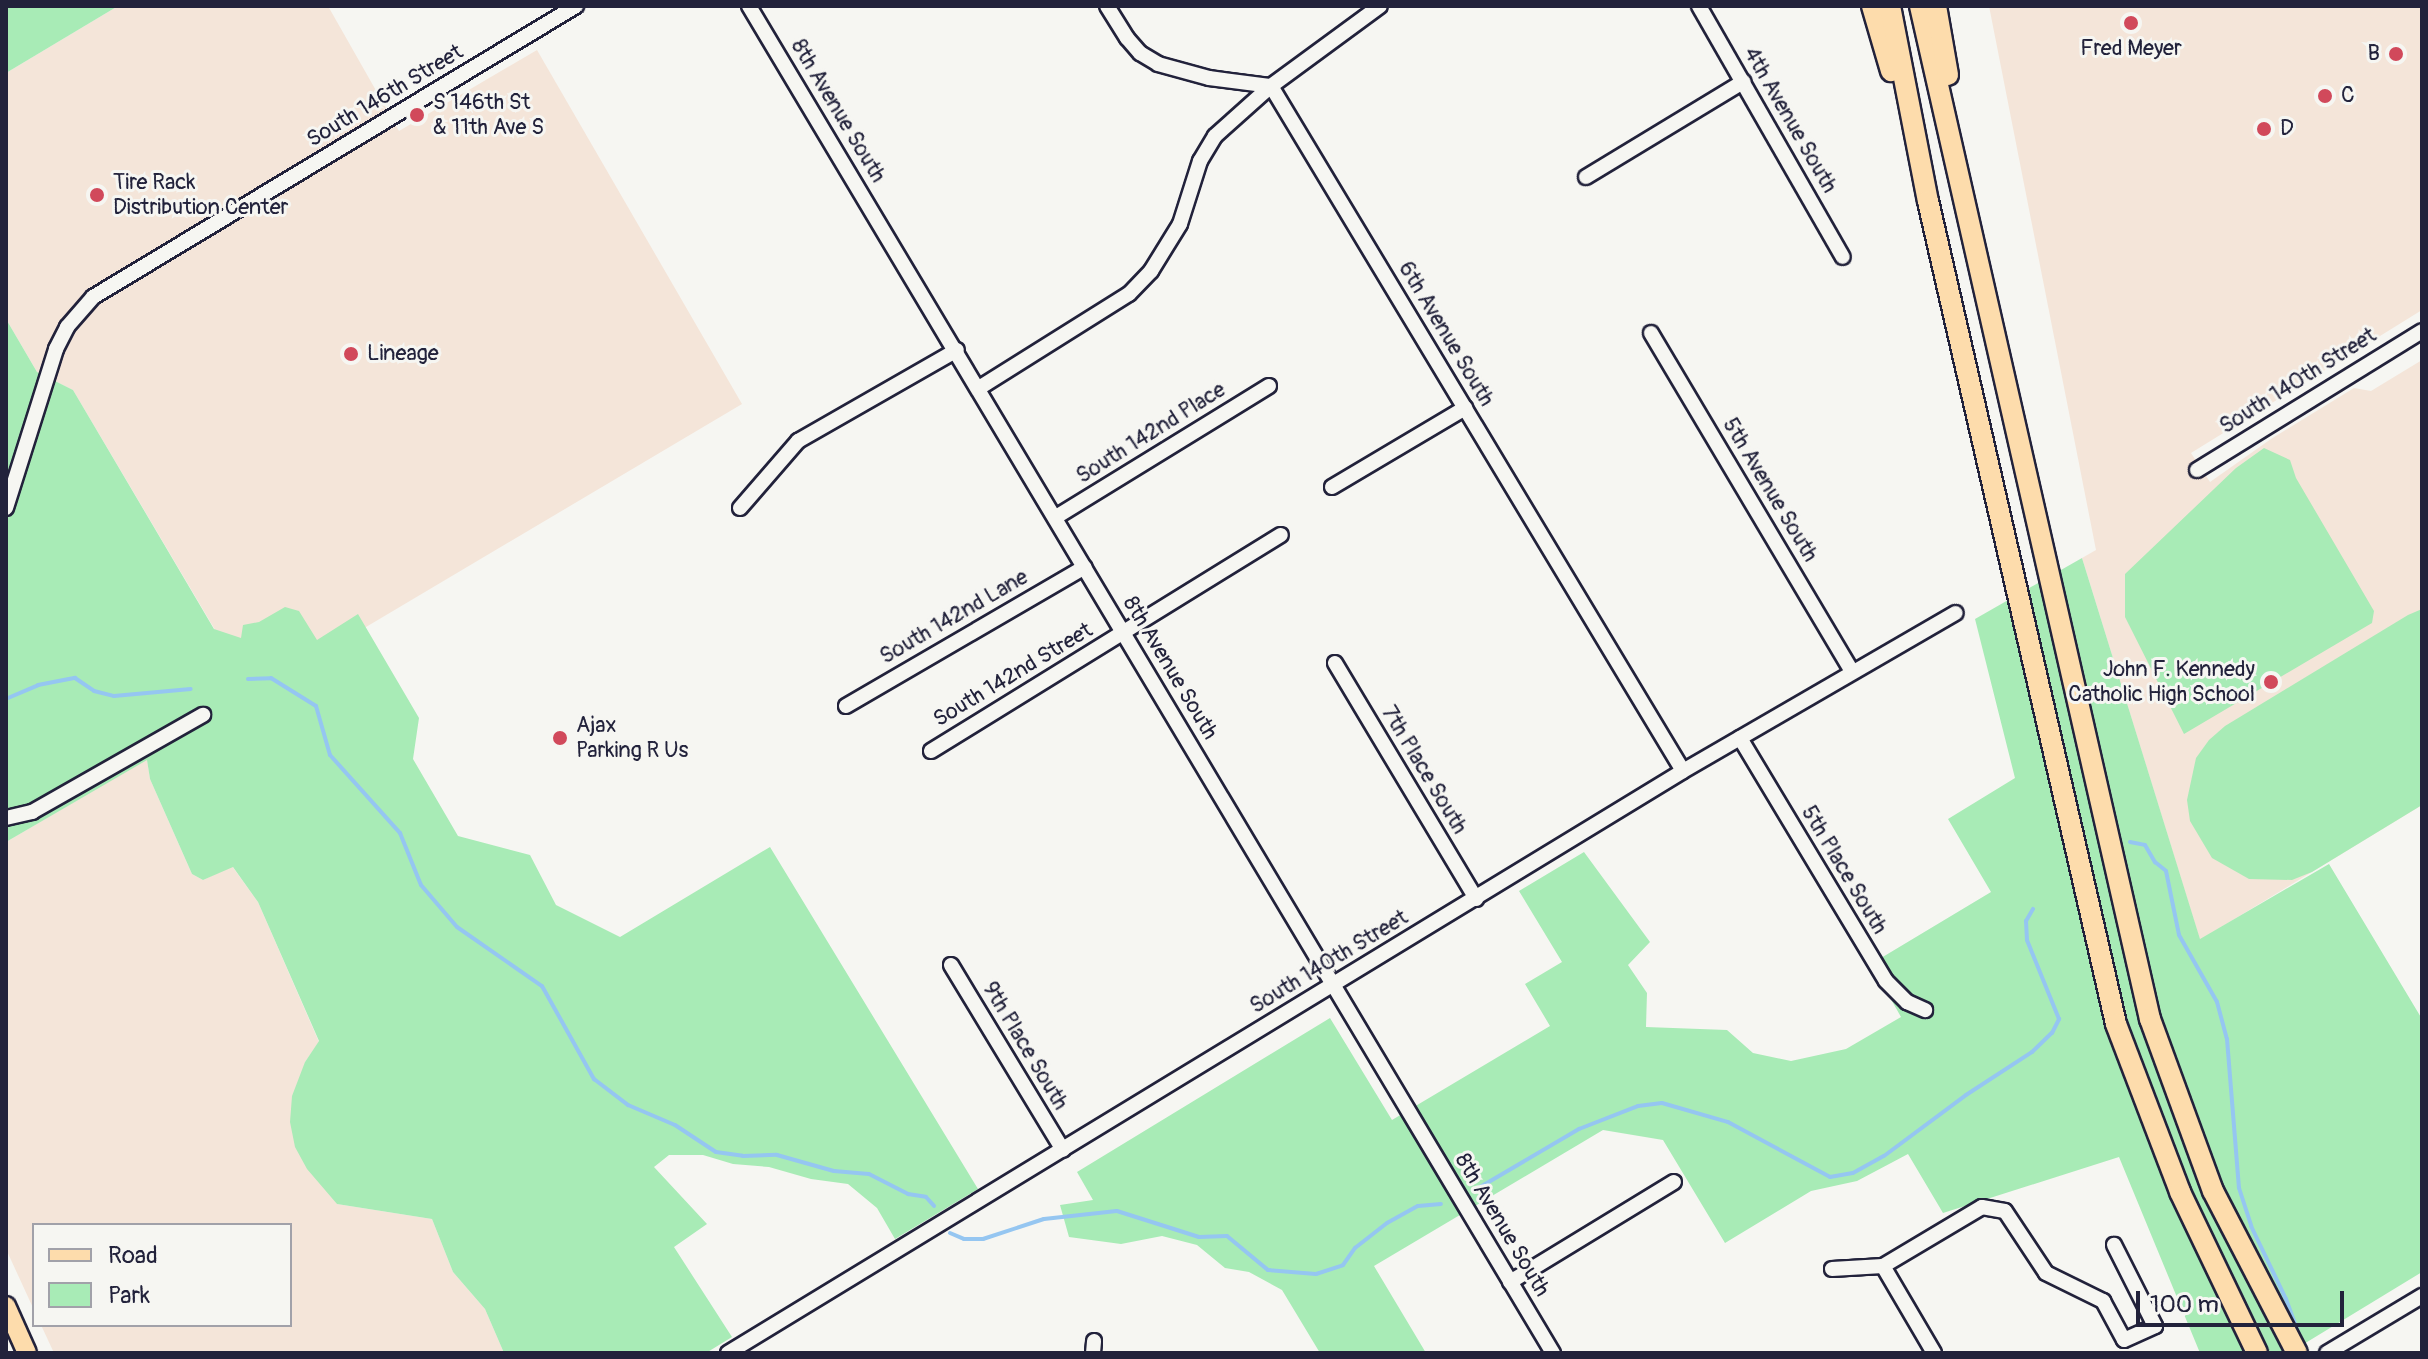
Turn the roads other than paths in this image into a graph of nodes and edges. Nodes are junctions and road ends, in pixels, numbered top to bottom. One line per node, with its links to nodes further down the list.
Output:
1 (576, 6): 24 (street, South 146th Street)
2 (749, 6): 18 (street, 8th Avenue South)
3 (1107, 6): 11 (street)
4 (1380, 6): 11 (street)
5 (1699, 6): 10 (street, 4th Avenue South)
6 (1872, 6): 13 (highway)
7 (1890, 6): 13 (highway)
8 (1920, 6): 15 (highway)
9 (1936, 6): 15 (highway)
10 (1743, 82): 12 (street); 14 (street, 4th Avenue South)
11 (1271, 86): 20 (street); 21 (street, 6th Avenue South)
12 (1586, 177)
13 (1928, 201): 56 (highway)
14 (1843, 257)
15 (1982, 284): 57 (highway)
16 (2422, 331): 22 (street, South 140th Street)
17 (1651, 333): 32 (street, 5th Avenue South)
18 (957, 350): 20 (street, 8th Avenue South); 25 (street)
19 (1269, 386): 26 (street, South 142nd Place)
20 (979, 388): 26 (street, 8th Avenue South)
21 (1465, 408): 23 (street); 37 (street, 6th Avenue South)
22 (2197, 470)
23 (1332, 487)
24 (6, 508)
25 (740, 508)
26 (1056, 517): 28 (street, 8th Avenue South)
27 (1281, 535): 30 (street, South 142nd Street)
28 (1085, 567): 30 (street, 8th Avenue South); 33 (street, South 142nd Lane)
29 (1956, 613): 32 (street, South 140th Street)
30 (1124, 634): 36 (street, South 142nd Street); 41 (street, 8th Avenue South)
31 (1335, 663): 39 (street, 7th Place South)
32 (1852, 671): 35 (street, South 140th Street)
33 (846, 706)
34 (203, 715): 38 (street)
35 (1740, 738): 37 (street, South 140th Street); 42 (street, 5th Place South)
36 (931, 751)
37 (1683, 771): 39 (street, South 140th Street)
38 (6, 818)
39 (1476, 899): 41 (street, South 140th Street)
40 (951, 965): 43 (street, 9th Place South)
41 (1333, 985): 43 (street, South 140th Street); 48 (street, 8th Avenue South)
42 (1925, 1010)
43 (1063, 1150): 53 (street, South 140th Street)
44 (1674, 1182): 48 (street)
45 (2114, 1245): 46 (street)
46 (1883, 1266): 47 (street); 55 (street)
47 (1832, 1269)
48 (1510, 1282): 54 (street, 8th Avenue South)
49 (2422, 1296): 51 (street)
50 (6, 1306): 52 (main road)
51 (2332, 1350)
52 (27, 1353)
53 (728, 1353)
54 (1553, 1353)
55 (1934, 1353)
56 (2257, 1353)
57 (2297, 1353)

